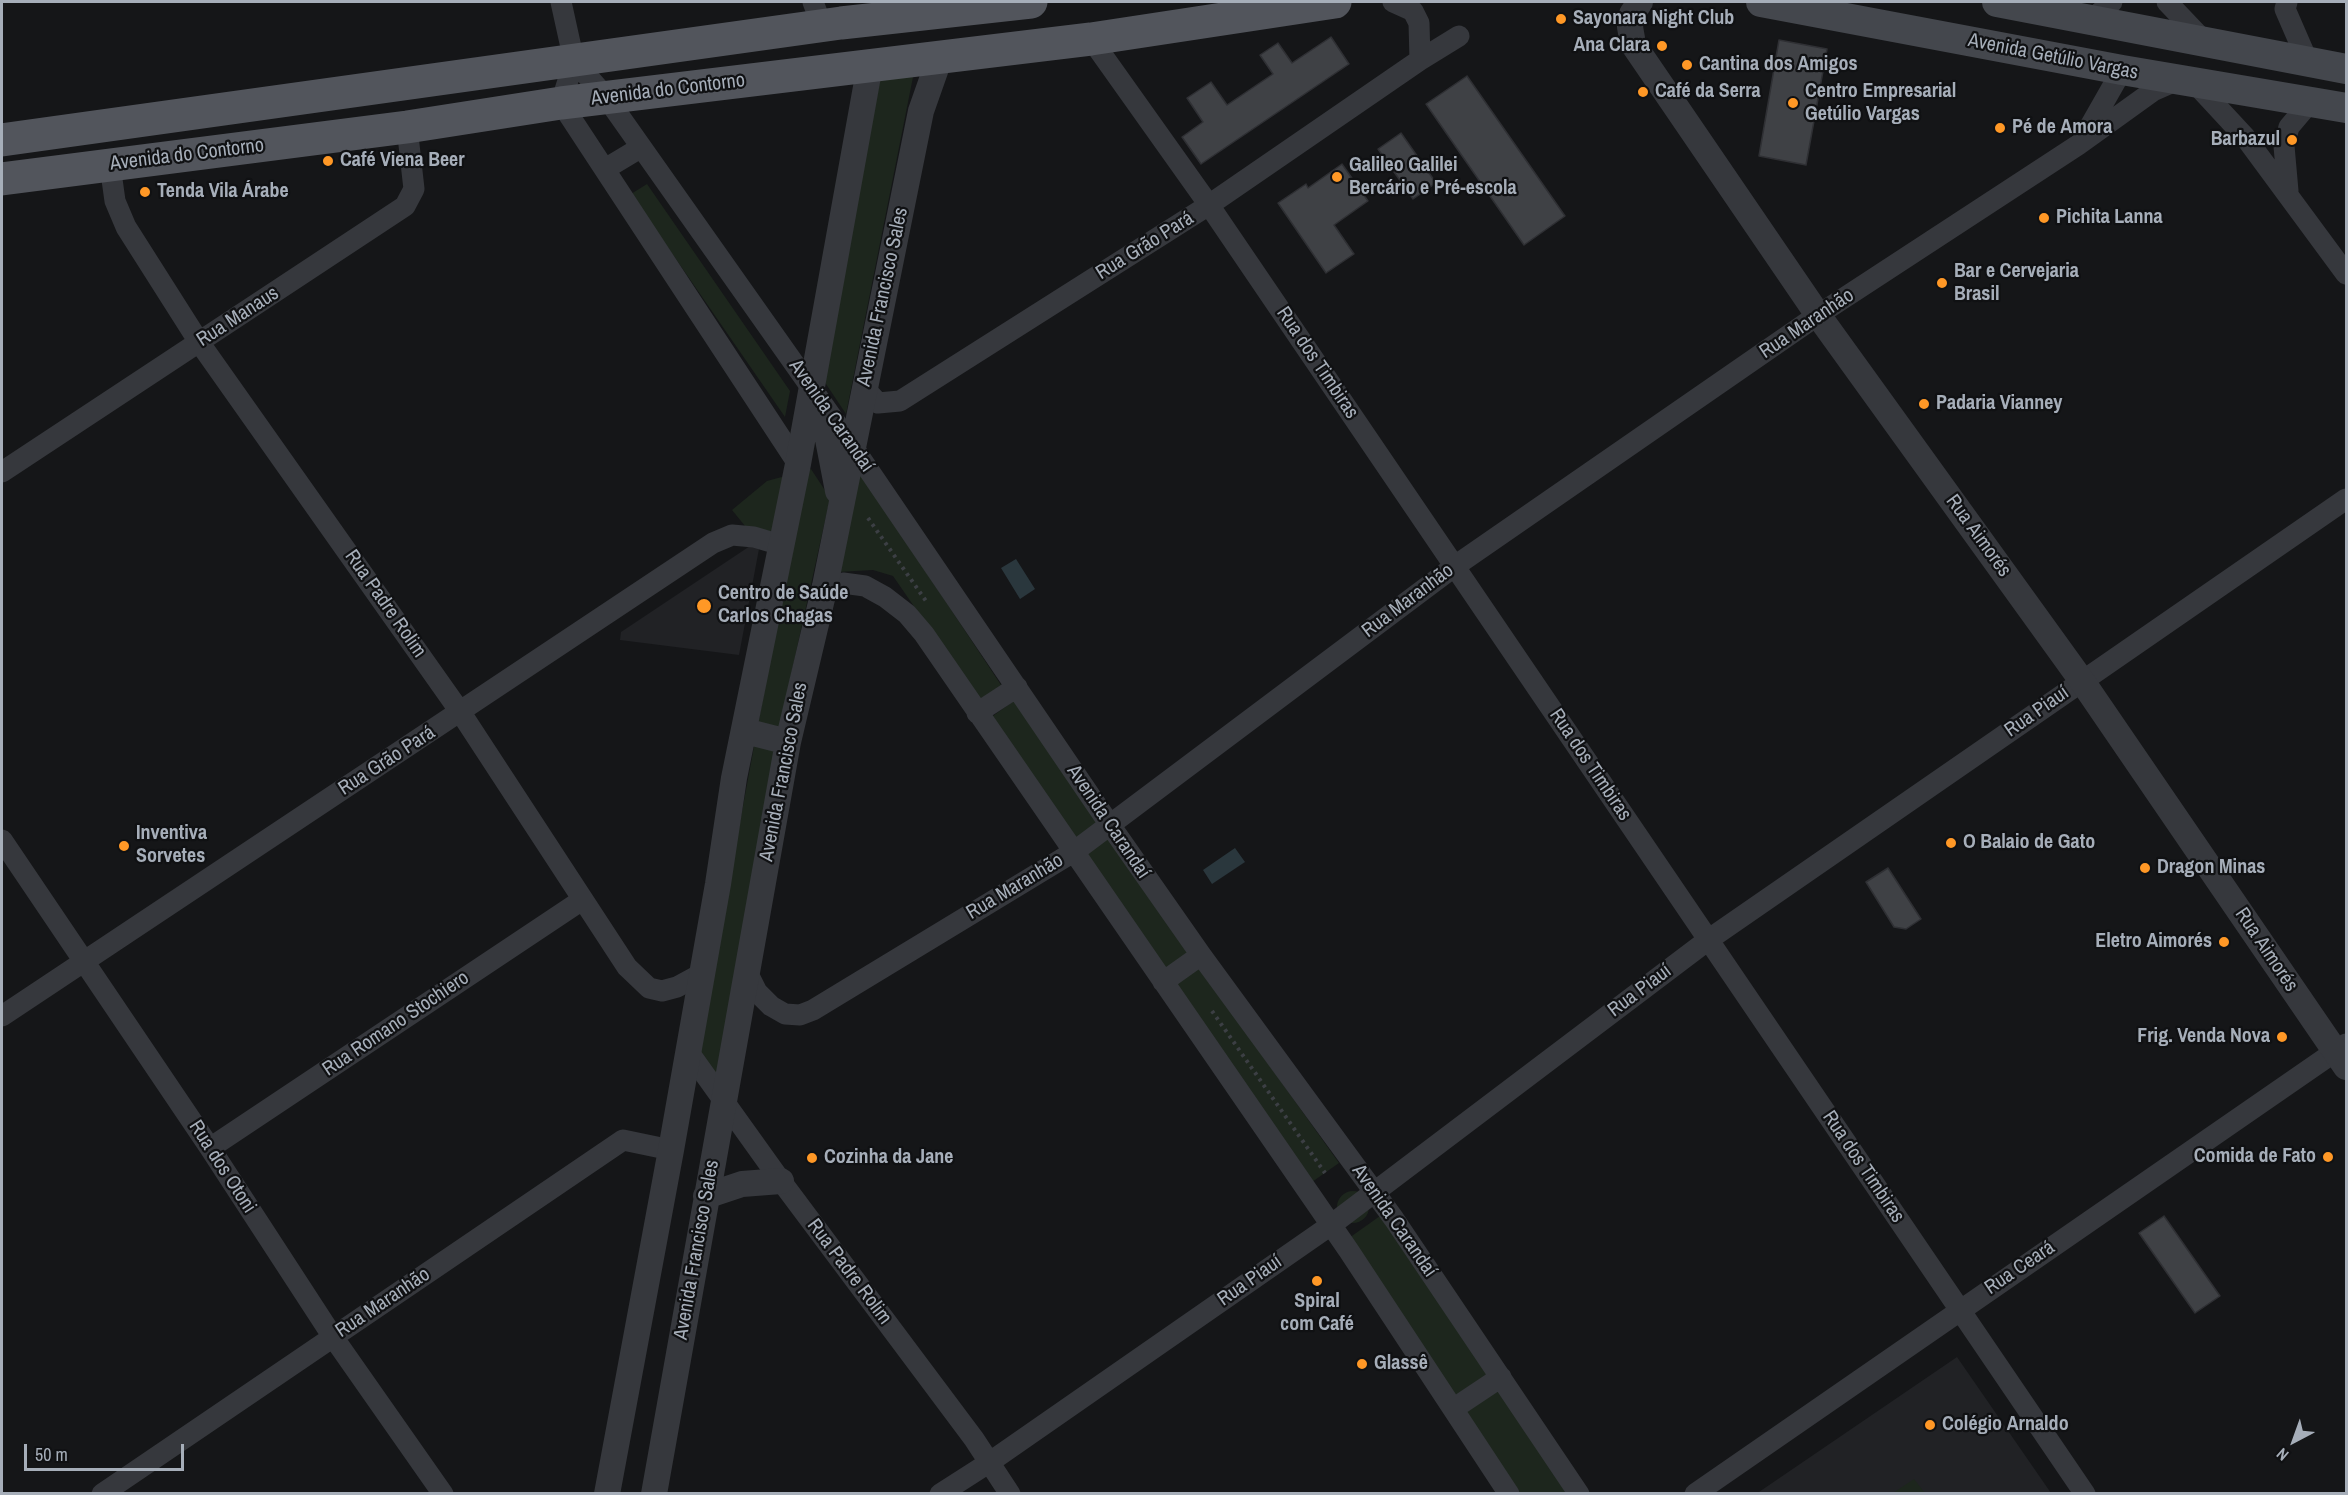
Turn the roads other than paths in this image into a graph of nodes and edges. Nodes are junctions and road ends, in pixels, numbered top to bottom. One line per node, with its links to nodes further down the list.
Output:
1 (561, 2): 18 (street)
2 (1026, 2): 3 (main road, Avenida do Contorno); 12 (main road, Avenida do Contorno); 20 (main road)
3 (1031, 2)
4 (1335, 2): 14 (main road, Avenida do Contorno)
5 (1393, 2): 17 (street)
6 (1640, 2): 39 (street, Rua Aimorés)
7 (1761, 2): 22 (main road, Avenida Getúlio Vargas)
8 (1997, 2): 11 (main road)
9 (2167, 2): 15 (street)
10 (2288, 2): 19 (street)
11 (2101, 11): 15 (main road); 22 (main road)
12 (817, 14): 18 (main road, Avenida do Contorno)
13 (1459, 36): 17 (street, Rua Grão Pará)
14 (1091, 39): 16 (main road, Avenida do Contorno); 37 (street, Rua dos Timbiras)
15 (2207, 44): 19 (main road); 24 (main road)
16 (940, 57): 20 (main road, Avenida do Contorno); 42 (street, Avenida Francisco Sales)
17 (1420, 60): 37 (street, Rua Grão Pará)
18 (574, 61): 25 (street, Avenida Carandaí); 27 (street); 30 (main road, Avenida do Contorno)
19 (2308, 62): 21 (main road)
20 (870, 65): 25 (main road, Avenida do Contorno); 41 (street)
21 (2346, 69)
22 (2122, 70): 23 (main road, Avenida Getúlio Vargas); 31 (street, Rua Maranhão)
23 (2186, 81): 24 (main road, Avenida Getúlio Vargas); 31 (street, Rua Maranhão); 36 (street)
24 (2250, 91): 26 (main road, Avenida Getúlio Vargas)
25 (606, 98): 27 (main road, Avenida do Contorno); 32 (street, Avenida Carandaí)
26 (2311, 101): 28 (main road, Avenida Getúlio Vargas); 36 (street)
27 (561, 103): 29 (main road, Avenida do Contorno); 34 (street)
28 (2346, 108)
29 (407, 127): 33 (main road, Avenida do Contorno); 40 (street, Rua Manaus)
30 (2, 140)
31 (2078, 146): 39 (street, Rua Maranhão)
32 (640, 148): 34 (street); 41 (street, Avenida Carandaí)
33 (110, 165): 35 (main road, Avenida do Contorno); 40 (street, Rua Padre Rolim)
34 (605, 169): 44 (street)
35 (2, 179)
36 (2288, 191): 38 (street)
37 (1209, 206): 42 (street, Rua Grão Pará); 49 (street, Rua dos Timbiras)
38 (2346, 274)
39 (1818, 315): 49 (street, Rua Maranhão); 51 (street, Rua Aimorés)
40 (199, 342): 45 (street, Rua Manaus); 54 (street, Rua Padre Rolim)
41 (810, 387): 43 (street, Avenida Carandaí); 44 (street); 47 (street)
42 (864, 388): 43 (street, Avenida Francisco Sales)
43 (854, 447): 47 (street, Avenida Francisco Sales); 52 (street, Avenida Carandaí)
44 (798, 464): 48 (street)
45 (2, 472)
46 (2346, 499): 51 (street, Rua Piauí)
47 (839, 509): 50 (street, Avenida Francisco Sales)
48 (781, 545): 54 (street, Rua Grão Pará); 55 (street)
49 (1455, 566): 57 (street, Rua Maranhão); 61 (street, Rua dos Timbiras)
50 (825, 586): 53 (street); 56 (street, Avenida Francisco Sales)
51 (2082, 681): 61 (street, Rua Piauí); 69 (street, Rua Aimorés)
52 (1017, 687): 53 (street); 57 (street, Avenida Carandaí)
53 (977, 712): 59 (street)
54 (461, 713): 60 (street, Rua Padre Rolim); 63 (street, Rua Grão Pará)
55 (744, 731): 56 (street); 65 (street)
56 (788, 742): 64 (street, Avenida Francisco Sales)
57 (1110, 825): 59 (street, Rua Maranhão); 62 (street, Avenida Carandaí)
58 (2, 840): 63 (street, Rua dos Otoni)
59 (1076, 851): 64 (street, Rua Maranhão); 66 (street)
60 (582, 900): 65 (street, Rua Padre Rolim); 71 (street, Rua Romano Stochiero)
61 (1708, 940): 74 (street, Rua Piauí); 77 (street, Rua dos Timbiras)
62 (1201, 955): 66 (street); 74 (street, Avenida Carandaí)
63 (83, 960): 67 (street, Rua Grão Pará); 71 (street, Rua dos Otoni)
64 (747, 972): 70 (street, Avenida Francisco Sales)
65 (700, 974): 68 (street)
66 (1163, 982): 76 (street)
67 (2, 1016)
68 (688, 1051): 70 (street, Rua Padre Rolim); 72 (street)
69 (2343, 1054): 77 (street, Rua Ceará)
70 (724, 1103): 73 (street, Rua Padre Rolim); 75 (street, Avenida Francisco Sales)
71 (210, 1148): 78 (street, Rua dos Otoni)
72 (671, 1150): 78 (street, Rua Maranhão); 84 (street)
73 (781, 1181): 75 (street); 81 (street, Rua Padre Rolim)
74 (1375, 1192): 76 (street, Rua Piauí); 79 (street, Avenida Carandaí)
75 (706, 1196): 85 (street, Avenida Francisco Sales)
76 (1330, 1225): 80 (street); 81 (street, Rua Piauí)
77 (1960, 1309): 90 (street, Rua Ceará); 91 (street, Rua dos Timbiras)
78 (333, 1337): 82 (street, Rua Maranhão); 83 (street, Rua dos Otoni)
79 (1501, 1377): 80 (street); 89 (street, Avenida Carandaí)
80 (1453, 1408): 88 (street)
81 (990, 1462): 86 (street, Rua Piauí); 87 (street, Rua Padre Rolim)
82 (102, 1494)
83 (443, 1494)
84 (607, 1494)
85 (654, 1494)
86 (940, 1494)
87 (1010, 1494)
88 (1509, 1494)
89 (1579, 1494)
90 (1695, 1494)
91 (2085, 1494)

